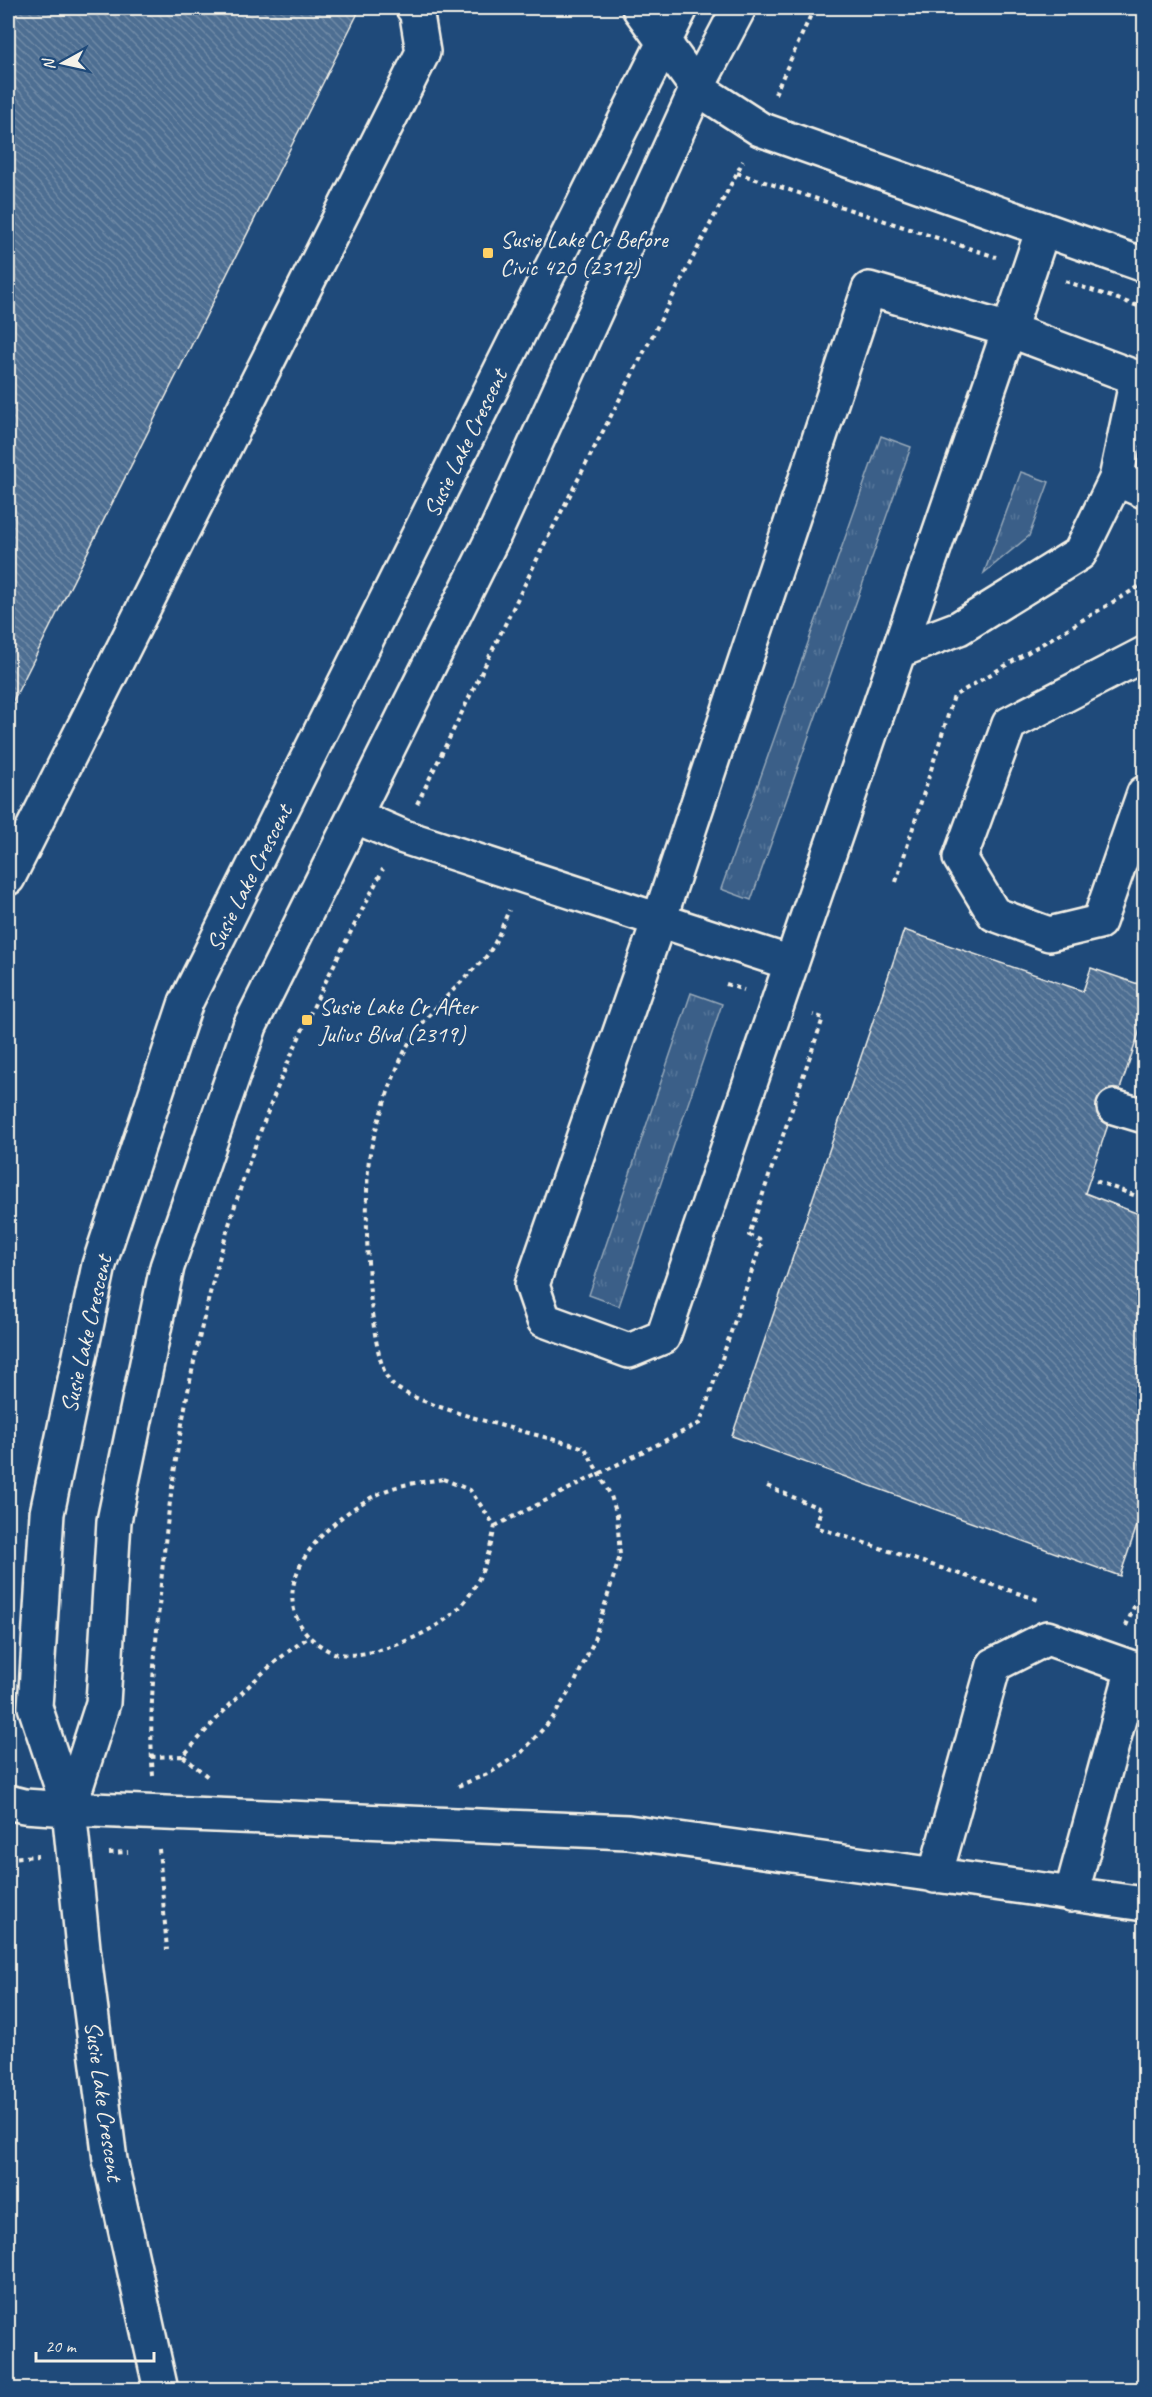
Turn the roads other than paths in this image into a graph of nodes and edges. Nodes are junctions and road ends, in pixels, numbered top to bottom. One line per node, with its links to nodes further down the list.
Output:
1 (413, 8): 15 (street)
2 (639, 8): 5 (street)
3 (681, 8): 5 (street, Susie Lake Crescent)
4 (739, 8): 6 (street, Susie Lake Crescent)
5 (663, 44): 6 (street); 20 (street, Susie Lake Crescent)
6 (697, 88): 7 (street); 14 (street, Susie Lake Crescent)
7 (1043, 229): 8 (street); 9 (street)
8 (1144, 265)
9 (1009, 330): 10 (street); 11 (street); 16 (street)
10 (1130, 485): 11 (street)
11 (901, 650): 17 (street)
12 (1144, 654): 13 (street)
13 (1144, 793)
14 (356, 816): 16 (street); 20 (street, Susie Lake Crescent)
15 (8, 878)
16 (659, 920): 17 (street); 17 (street)
17 (791, 963)
18 (1139, 1670): 21 (street); 22 (street)
19 (8, 1802): 20 (street)
20 (69, 1809): 21 (street); 24 (street, Susie Lake Crescent)
21 (935, 1876): 22 (street)
22 (1071, 1895): 23 (street)
23 (1144, 1904)
24 (161, 2390)

